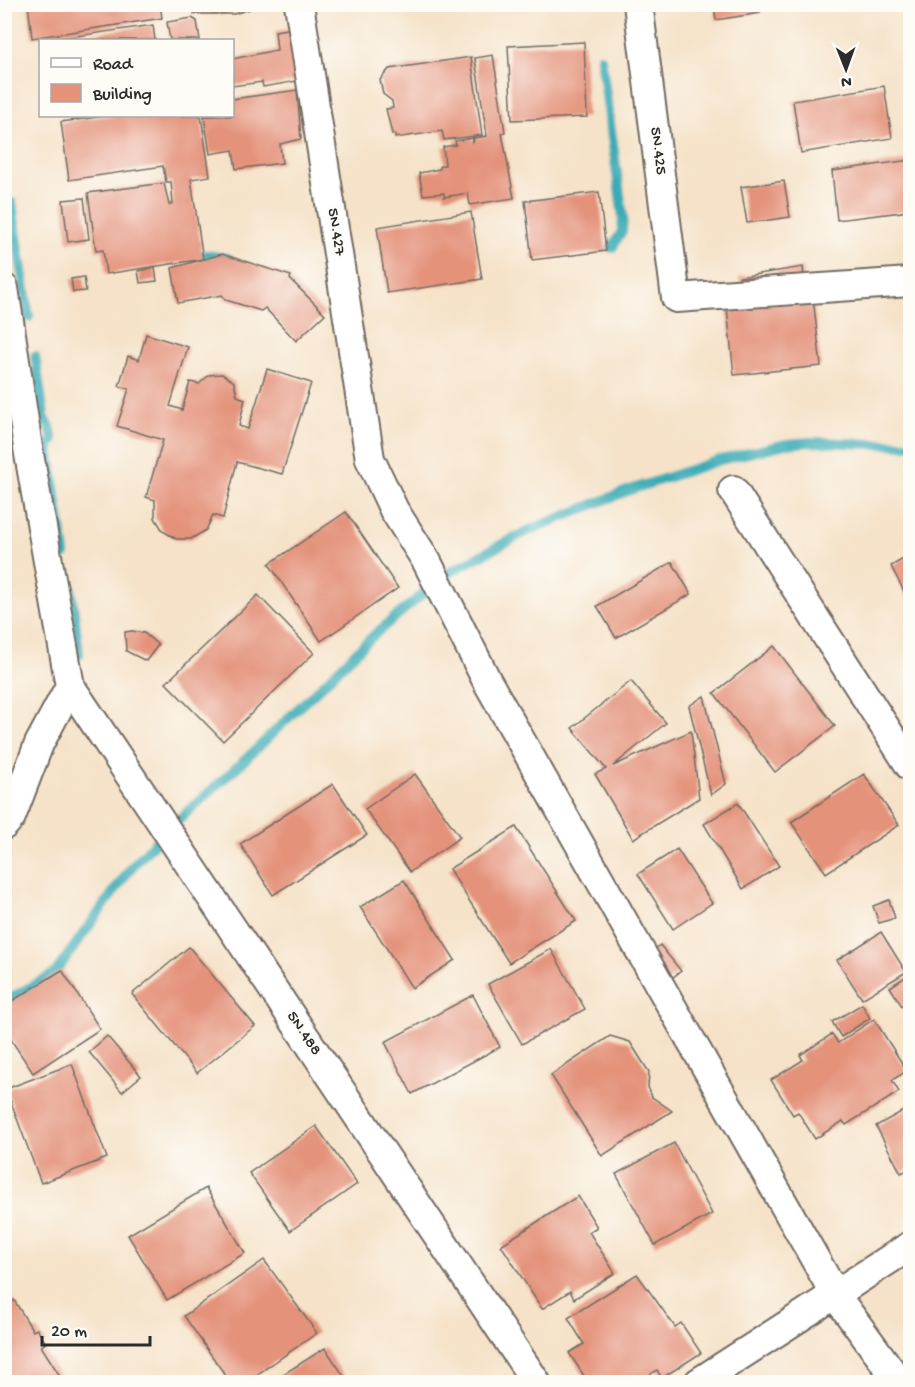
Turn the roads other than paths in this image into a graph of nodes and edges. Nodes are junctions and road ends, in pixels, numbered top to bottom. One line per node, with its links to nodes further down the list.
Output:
1 (299, 4): 10 (street, 5N.427)
2 (638, 4): 3 (street, 5N.425)
3 (910, 282)
4 (4, 288): 6 (street)
5 (733, 490): 7 (street)
6 (70, 686): 8 (street); 11 (street, 5N.488)
7 (910, 766)
8 (4, 825)
9 (910, 1246): 10 (street)
10 (836, 1296): 12 (street); 13 (street, 5N.427)
11 (536, 1383)
12 (699, 1383)
13 (899, 1383)

